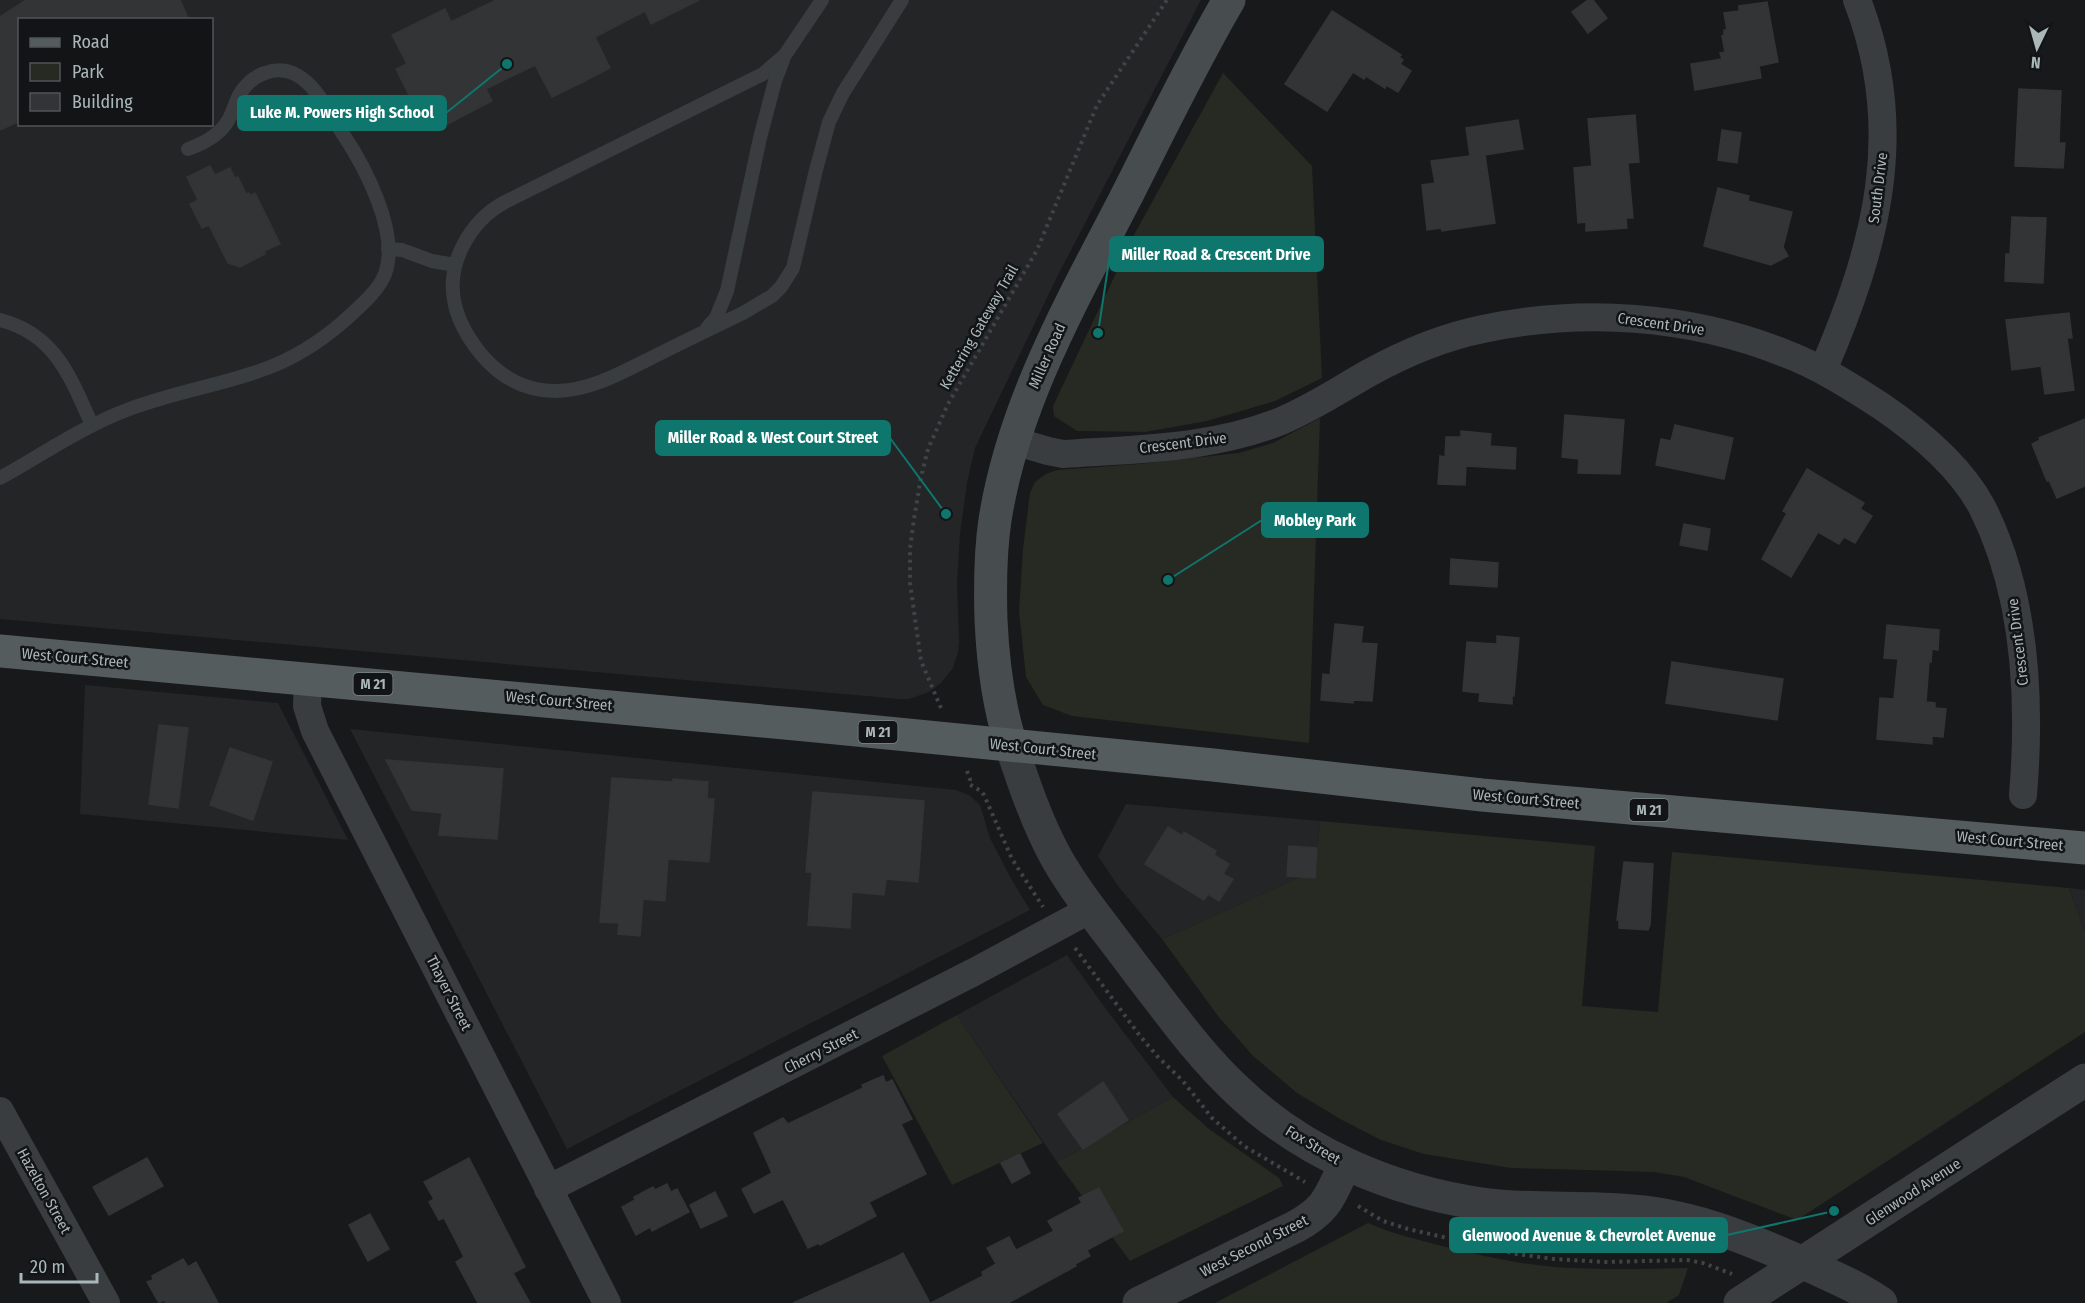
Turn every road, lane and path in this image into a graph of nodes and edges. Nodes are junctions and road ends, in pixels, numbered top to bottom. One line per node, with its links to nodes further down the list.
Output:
1 (822, 0): 6 (lane)
2 (902, 0): 11 (lane)
3 (1167, 0): 18 (path, Kettering Gateway Trail)
4 (1229, 0): 14 (main road, Miller Road)
5 (1857, 0): 12 (street, South Drive)
6 (785, 55): 9 (lane); 11 (lane)
7 (188, 149): 8 (lane)
8 (388, 249): 9 (lane); 13 (lane)
9 (455, 265): 11 (lane)
10 (0, 320): 13 (lane)
11 (699, 334)
12 (1823, 370): 14 (street, Crescent Drive); 21 (street, Crescent Drive)
13 (92, 425): 15 (lane)
14 (1014, 441): 19 (main road, Miller Road)
15 (0, 478)
16 (0, 651): 17 (main road, West Court Street / M 21)
17 (308, 678): 19 (main road, West Court Street / M 21); 28 (street, Thayer Street)
18 (934, 691)
19 (1011, 745): 22 (main road, West Court Street / M 21); 23 (street, Fox Street)
20 (970, 779): 24 (path)
21 (2023, 795)
22 (2085, 848)
23 (1091, 909): 27 (street, Fox Street); 28 (street, Cherry Street)
24 (1046, 911)
25 (2085, 1080): 30 (street, Glenwood Avenue)
26 (0, 1111): 32 (street, Hazelton Street)
27 (1345, 1164): 30 (street, Fox Street); 34 (street, West Second Street)
28 (548, 1189): 33 (street, Thayer Street)
29 (1361, 1208): 31 (path)
30 (1803, 1263): 35 (street, Glenwood Avenue); 36 (street, Fox Street)
31 (1707, 1264)
32 (106, 1303)
33 (607, 1303)
34 (1139, 1303)
35 (1740, 1303)
36 (1881, 1303)

